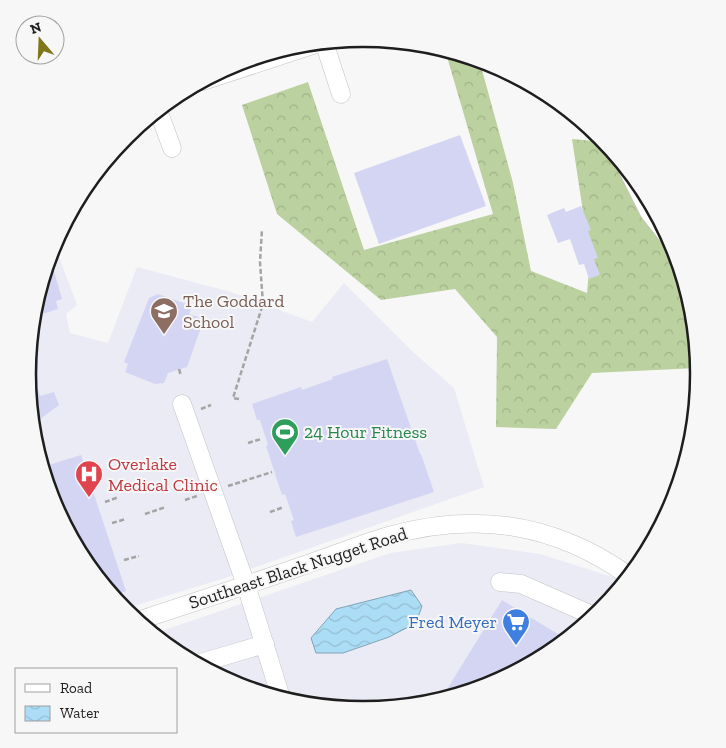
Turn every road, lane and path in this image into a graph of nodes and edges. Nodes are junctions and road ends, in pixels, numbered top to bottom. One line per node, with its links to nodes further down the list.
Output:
1 (326, 49): 2 (street)
2 (341, 94)
3 (161, 118): 4 (street)
4 (172, 148)
5 (262, 229): 8 (path)
6 (179, 369): 7 (path)
7 (181, 376)
8 (238, 399)
9 (182, 404): 30 (street)
10 (211, 405): 11 (path)
11 (201, 409)
12 (261, 439): 13 (path)
13 (248, 443)
14 (272, 472): 15 (path)
15 (224, 488)
16 (202, 495): 18 (path)
17 (119, 497): 19 (path)
18 (185, 500)
19 (105, 502)
20 (166, 507): 23 (path)
21 (284, 507): 22 (path)
22 (270, 512)
23 (145, 514)
24 (126, 519): 25 (path)
25 (112, 523)
26 (139, 556): 27 (path)
27 (124, 560)
28 (623, 572): 30 (street, Southeast Black Nugget Road)
29 (500, 582): 31 (street)
30 (246, 585): 32 (street, Southeast Black Nugget Road); 33 (street)
31 (586, 612)
32 (146, 618)
33 (264, 644): 34 (street); 35 (street)
34 (207, 661)
35 (279, 690)

